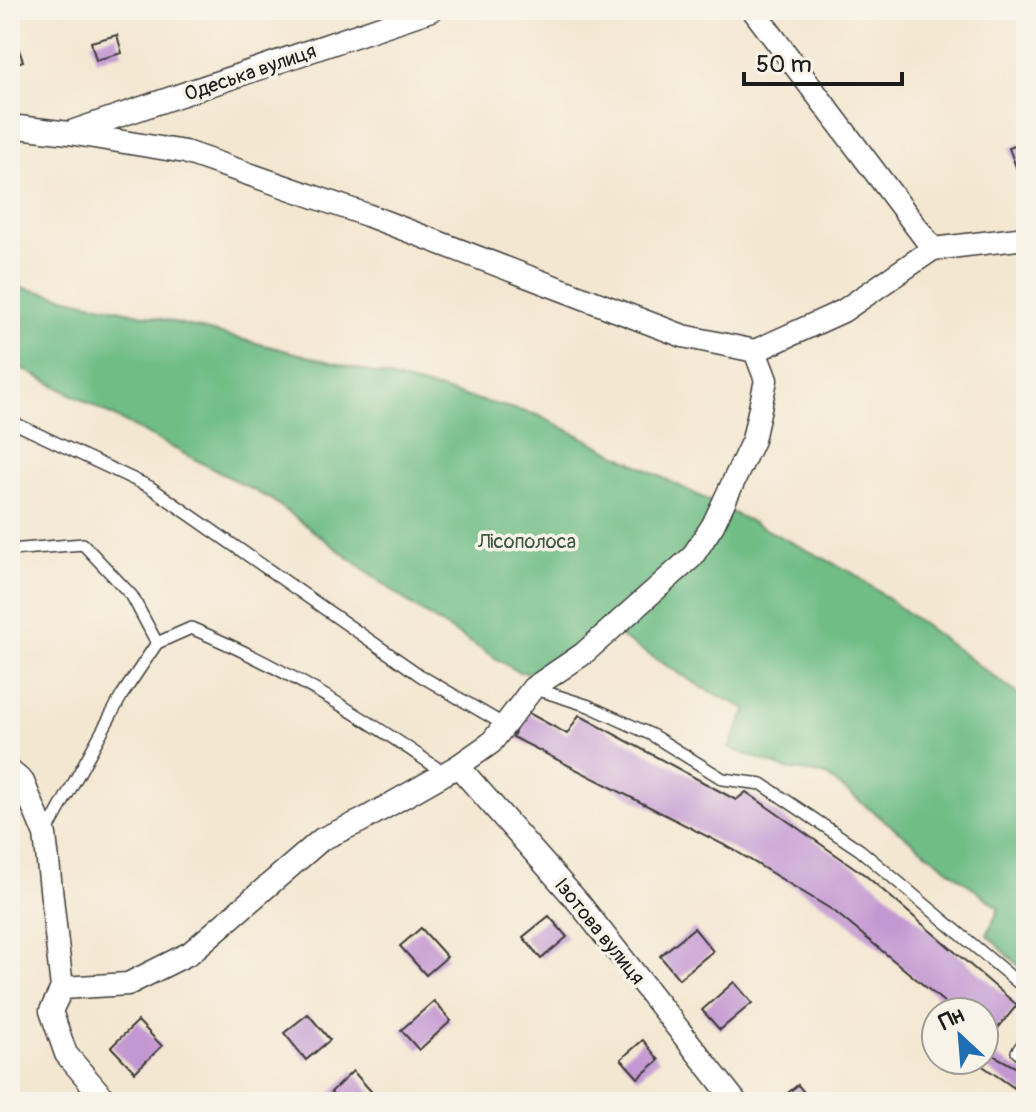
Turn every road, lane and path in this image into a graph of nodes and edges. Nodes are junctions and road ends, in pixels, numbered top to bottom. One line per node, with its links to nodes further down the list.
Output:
1 (431, 10): 4 (street, Одеська вулиця)
2 (753, 10): 6 (street)
3 (10, 126): 4 (street)
4 (69, 133): 7 (street)
5 (1026, 238): 6 (street)
6 (933, 249): 7 (street)
7 (755, 351): 11 (street)
8 (10, 421): 12 (lane)
9 (10, 550): 10 (lane)
10 (157, 643): 13 (lane); 15 (lane)
11 (533, 688): 12 (street); 17 (lane)
12 (503, 724): 13 (street)
13 (451, 770): 16 (street); 21 (street, Ізотова вулиця)
14 (10, 771): 15 (street)
15 (45, 835): 16 (street)
16 (62, 988): 20 (street)
17 (1026, 993)
18 (1026, 1039): 19 (lane)
19 (1026, 1059)
20 (107, 1102)
21 (736, 1102)

